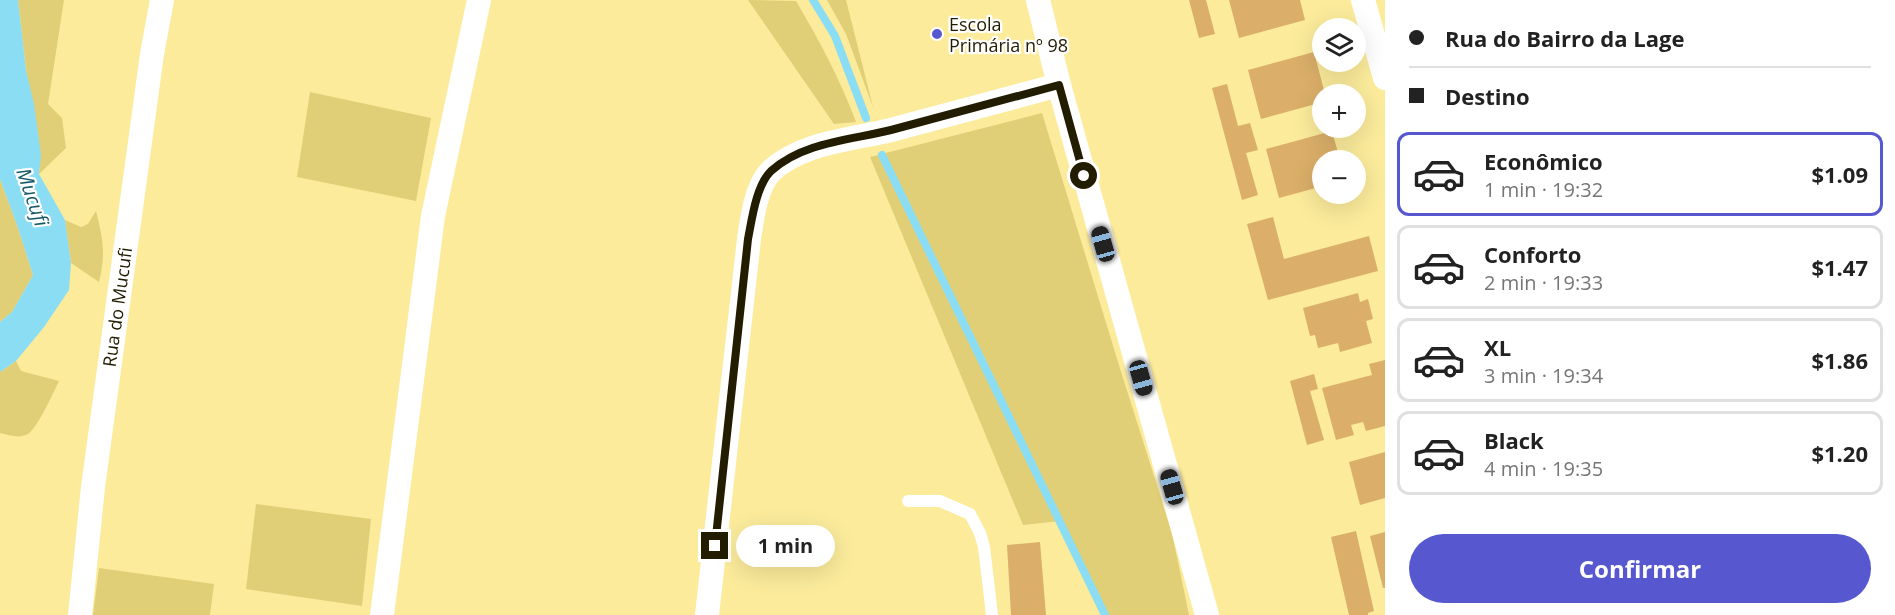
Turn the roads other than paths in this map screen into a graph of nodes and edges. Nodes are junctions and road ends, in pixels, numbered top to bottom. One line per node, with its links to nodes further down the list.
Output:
1 (162, 0): 8 (street, Rua do Mucufi)
2 (480, 0): 9 (street)
3 (1038, 0): 6 (street)
4 (1363, 0): 5 (street)
5 (1385, 78)
6 (1059, 85): 10 (street); 12 (street)
7 (908, 501): 11 (lane)
8 (80, 615)
9 (382, 615)
10 (708, 615)
11 (992, 615)
12 (1207, 615)

